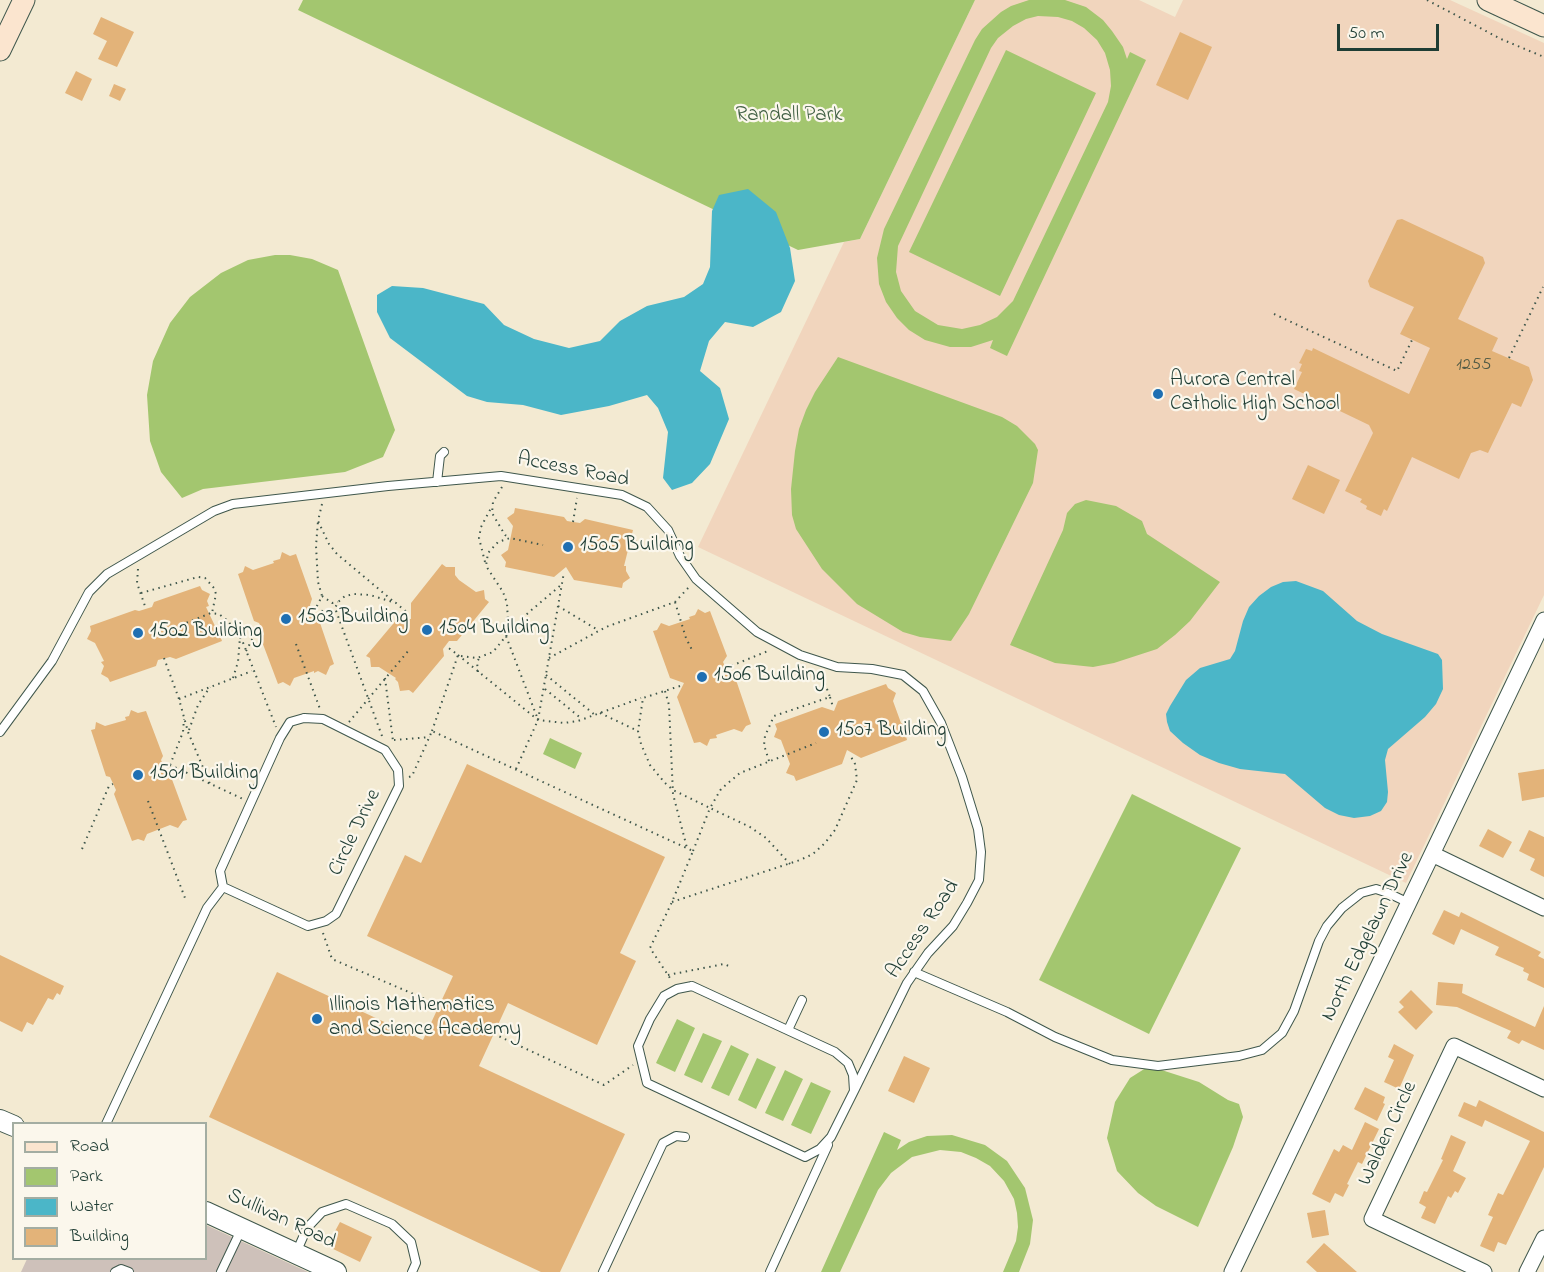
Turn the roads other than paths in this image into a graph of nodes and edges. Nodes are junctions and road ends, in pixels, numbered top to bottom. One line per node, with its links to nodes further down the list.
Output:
1 (24, 0): 4 (main road)
2 (1488, 0): 3 (main road)
3 (1544, 26)
4 (0, 50)
5 (444, 452): 6 (lane)
6 (437, 482): 8 (lane, Access Road); 13 (lane, Access Road)
7 (1544, 620): 9 (street, North Edgelawn Drive)
8 (0, 732)
9 (1432, 854): 11 (street, North Edgelawn Drive); 12 (street)
10 (223, 887): 10 (lane, Circle Drive); 18 (lane)
11 (1409, 903): 13 (lane); 32 (street, North Edgelawn Drive)
12 (1544, 908)
13 (914, 972): 17 (lane, Access Road)
14 (802, 1000): 15 (lane)
15 (788, 1030): 17 (lane); 20 (lane)
16 (1544, 1089): 33 (street, Walden Circle)
17 (854, 1091): 20 (lane, Access Road)
18 (107, 1122)
19 (685, 1137): 30 (lane)
20 (831, 1137): 31 (lane, Access Road)
21 (207, 1212): 22 (street, Sullivan Road)
22 (241, 1229): 24 (street, Sullivan Road); 27 (lane)
23 (1544, 1238): 34 (street)
24 (296, 1253): 28 (street, Sullivan Road); 29 (lane)
25 (116, 1272): 26 (lane)
26 (129, 1272)
27 (221, 1272)
28 (336, 1272)
29 (412, 1272)
30 (603, 1272)
31 (770, 1272)
32 (1232, 1272)
33 (1484, 1272)
34 (1527, 1272)

